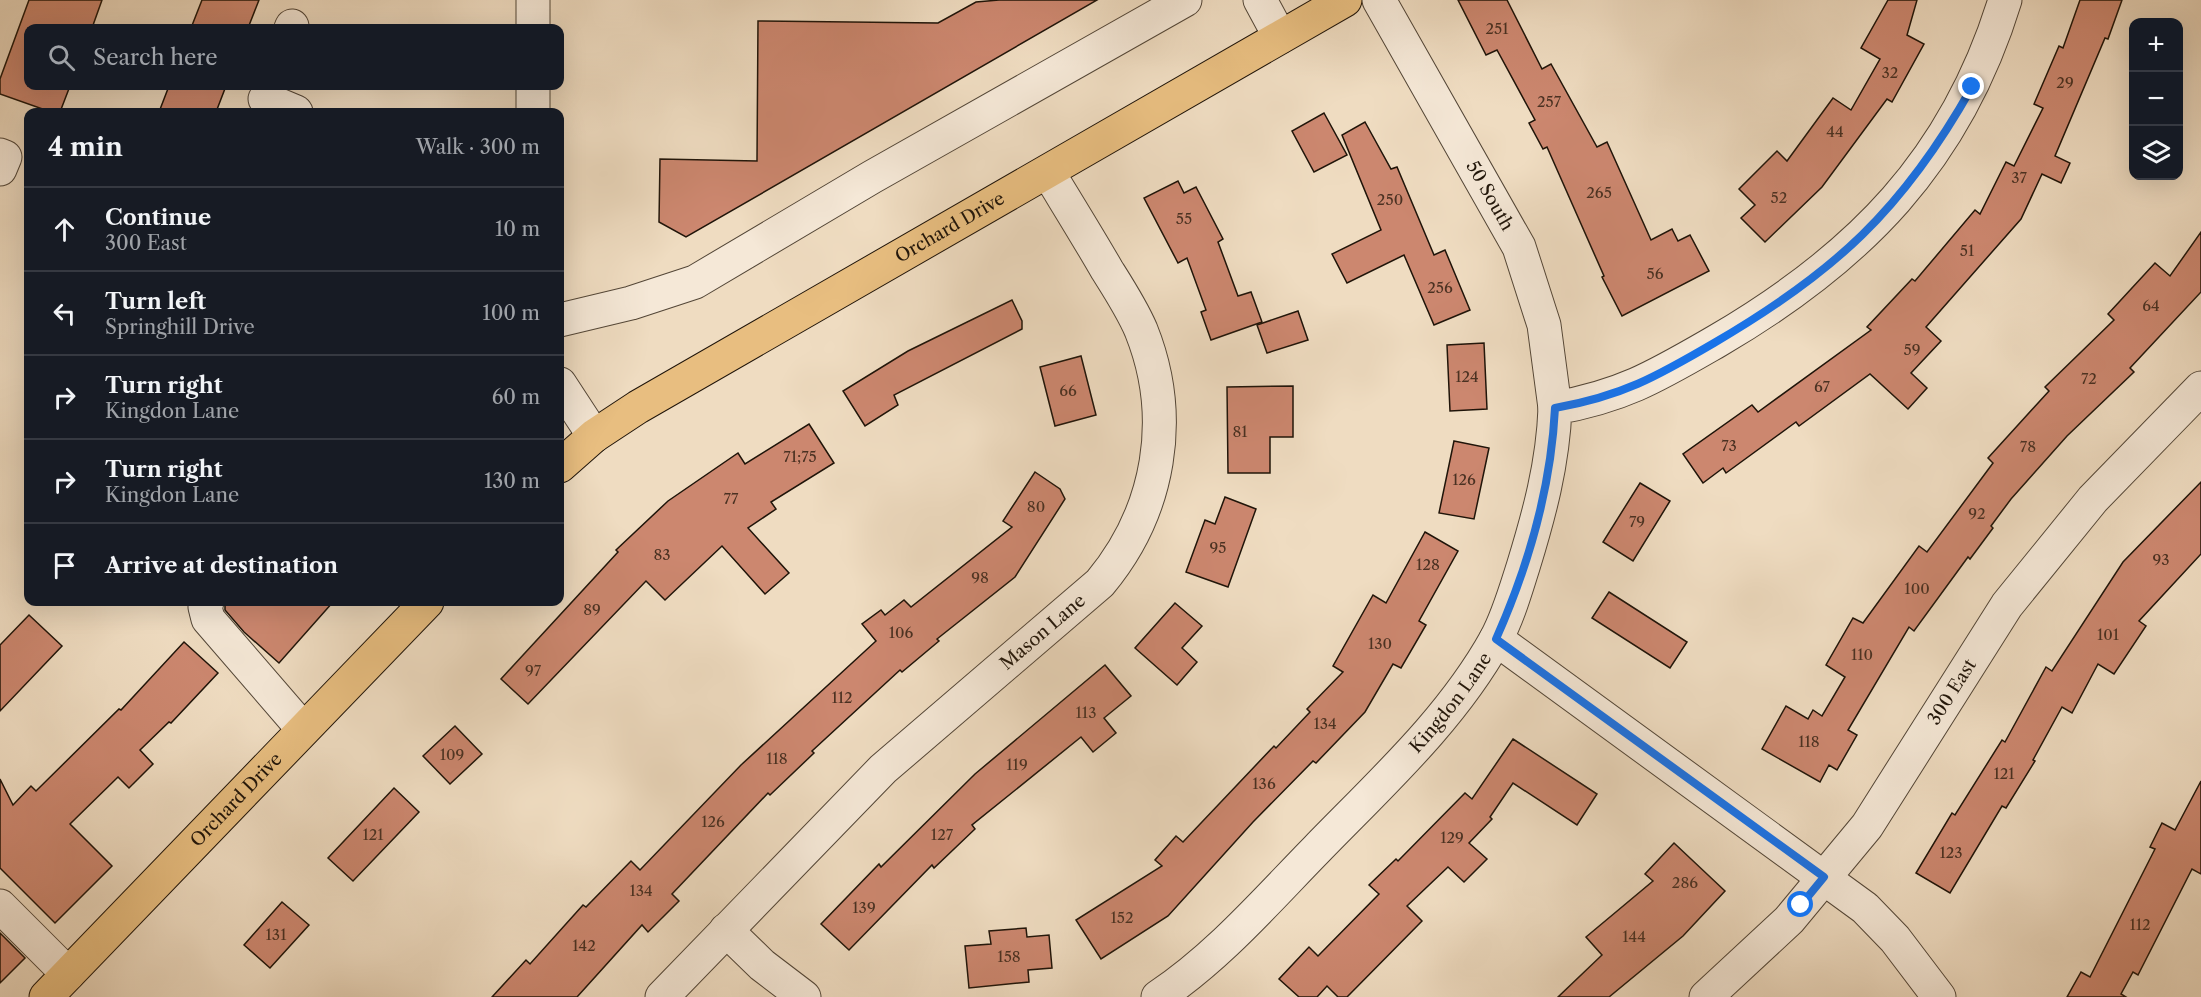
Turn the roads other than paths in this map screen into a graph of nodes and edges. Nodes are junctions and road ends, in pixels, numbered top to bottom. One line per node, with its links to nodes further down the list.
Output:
1 (533, 0): 7 (street)
2 (1185, 0): 16 (street)
3 (1260, 0): 8 (street)
4 (1345, 0): 8 (main road, Orchard Drive)
5 (1379, 0): 19 (street, 50 South)
6 (2005, 0): 19 (street)
7 (533, 24)
8 (1280, 37): 15 (main road, Orchard Drive)
9 (533, 90): 12 (street)
10 (265, 99): 11 (street)
11 (286, 108)
12 (533, 108)
13 (0, 155): 14 (street)
14 (0, 169)
15 (1048, 172): 20 (main road, Orchard Drive); 28 (street, Mason Lane)
16 (564, 319)
17 (2201, 388): 26 (street, 300 East)
18 (564, 390): 20 (street)
19 (1555, 408): 24 (street, Kingdon Lane)
20 (594, 436): 21 (main road, Orchard Drive)
21 (564, 462)
22 (205, 606): 25 (street)
23 (420, 606): 25 (main road, Orchard Drive)
24 (1496, 639): 26 (street); 32 (street, Kingdon Lane)
25 (303, 729): 29 (main road, Orchard Drive)
26 (1824, 877): 33 (street, 300 East); 34 (street)
27 (0, 906): 29 (street)
28 (726, 930): 30 (street, Mason Lane); 31 (street)
29 (64, 987)
30 (662, 997)
31 (804, 997)
32 (1158, 997)
33 (1706, 997)
34 (1939, 997)

